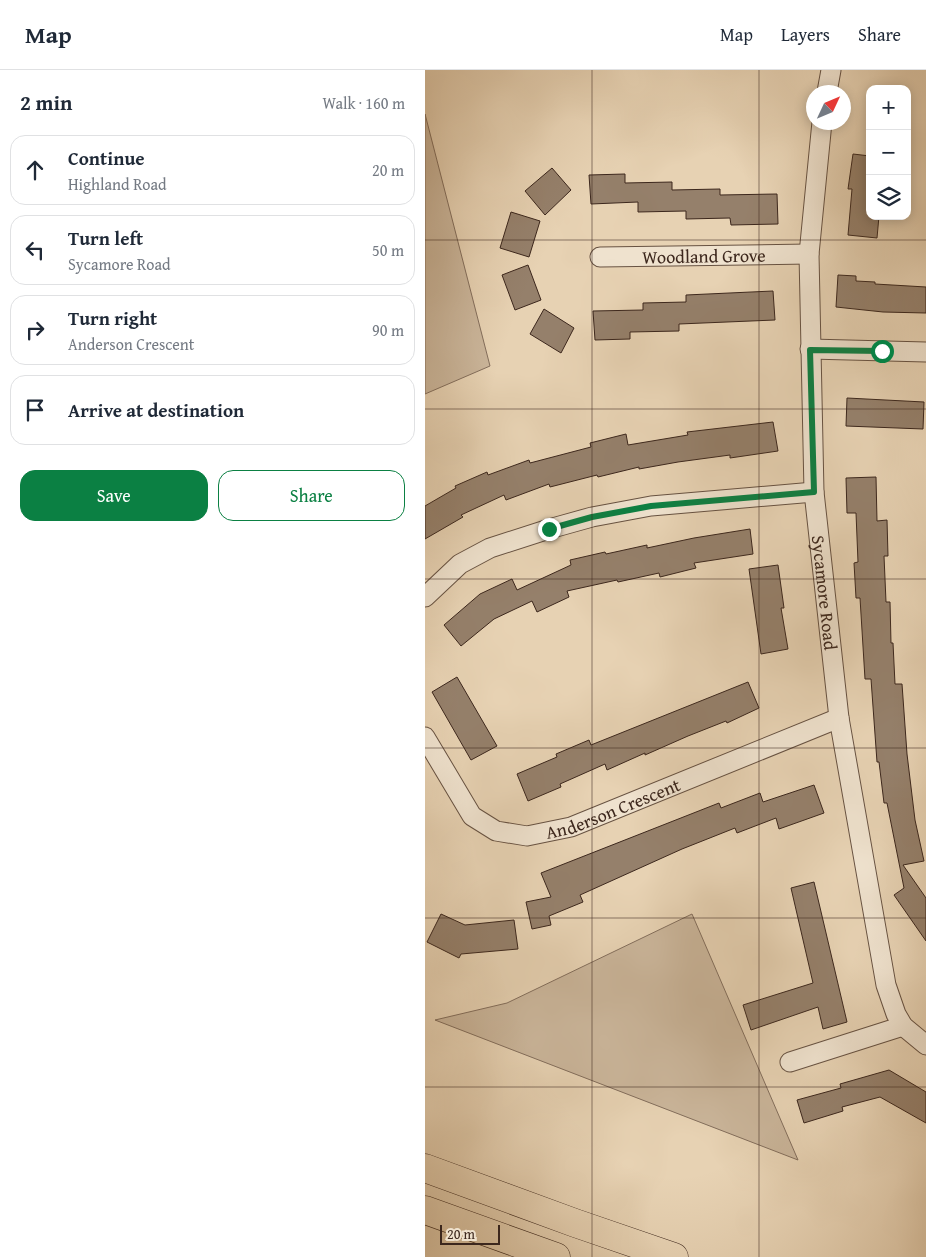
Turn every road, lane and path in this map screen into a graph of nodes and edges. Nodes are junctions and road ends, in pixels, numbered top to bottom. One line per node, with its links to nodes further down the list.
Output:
1 (831, 70): 2 (street)
2 (828, 85)
3 (821, 130): 4 (street, Sycamore Road)
4 (809, 254): 5 (street, Woodland Grove); 6 (street, Sycamore Road)
5 (600, 257)
6 (810, 350): 7 (street); 8 (street, Sycamore Road)
7 (926, 352)
8 (814, 492): 9 (street); 10 (street, Sycamore Road)
9 (425, 597)
10 (839, 718): 11 (street, Anderson Crescent); 12 (street, Sycamore Road)
11 (425, 737)
12 (903, 1026): 13 (street, Sycamore Road); 14 (street)
13 (926, 1045)
14 (790, 1062)
15 (425, 1168): 18 (highway)
16 (425, 1210): 17 (highway)
17 (556, 1257)
18 (674, 1257)

